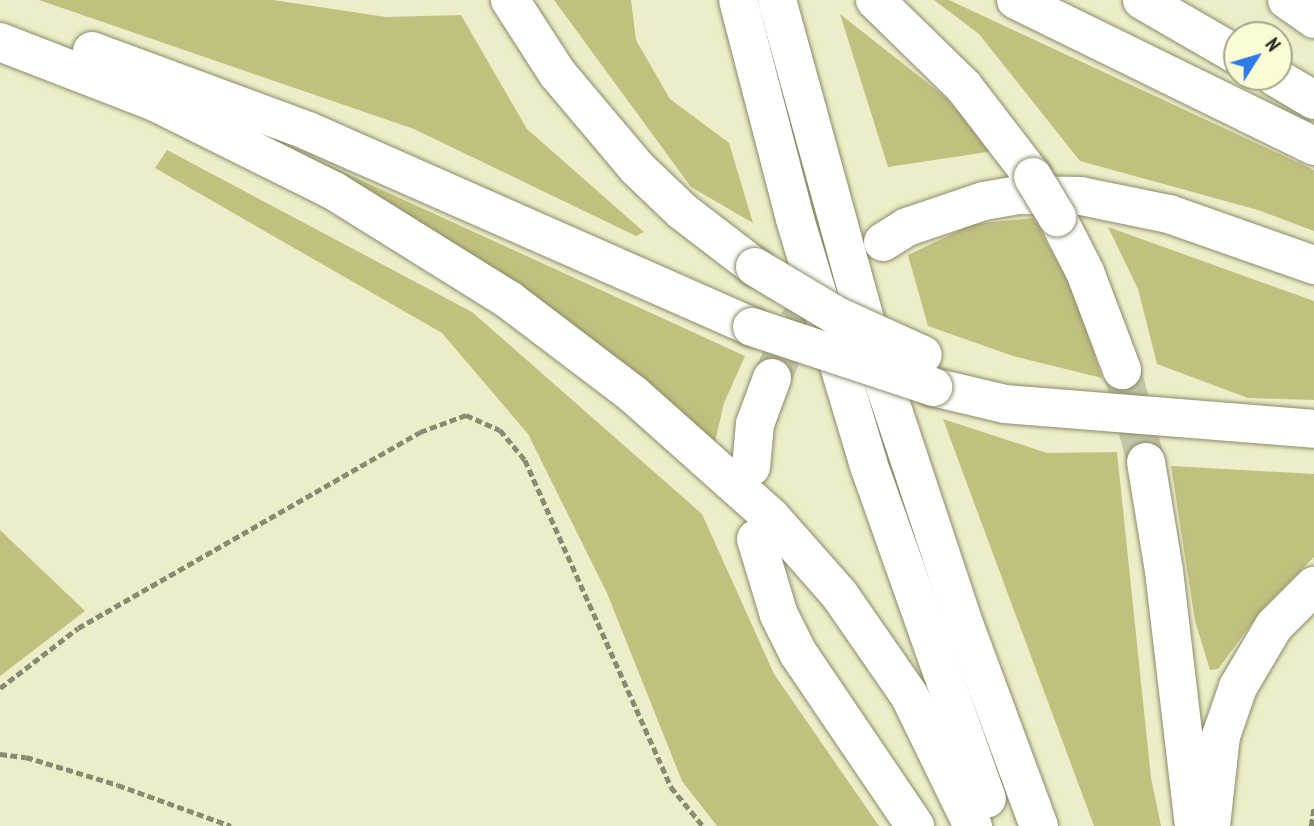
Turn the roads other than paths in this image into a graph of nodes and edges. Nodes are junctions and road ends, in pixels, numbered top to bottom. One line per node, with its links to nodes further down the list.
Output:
1 (510, 0): 18 (highway, bridge)
2 (738, 0): 27 (highway)
3 (777, 0): 28 (highway)
4 (875, 0): 17 (highway, bridge)
5 (1016, 0): 14 (highway)
6 (1142, 0): 11 (highway)
7 (1285, 0): 8 (main road)
8 (1314, 20)
9 (0, 22): 18 (highway, bridge)
10 (0, 42): 26 (highway)
11 (1223, 47)
12 (1293, 88): 13 (highway)
13 (1314, 100)
14 (1314, 146)
15 (883, 242): 16 (highway)
16 (1314, 265)
17 (1122, 370)
18 (928, 371): 20 (highway)
19 (772, 378): 22 (highway)
20 (1314, 429)
21 (1146, 462): 29 (highway)
22 (751, 467)
23 (756, 539): 25 (highway)
24 (1314, 586): 30 (highway)
25 (915, 826)
26 (972, 826)
27 (998, 826)
28 (1039, 826)
29 (1194, 826)
30 (1212, 826)

